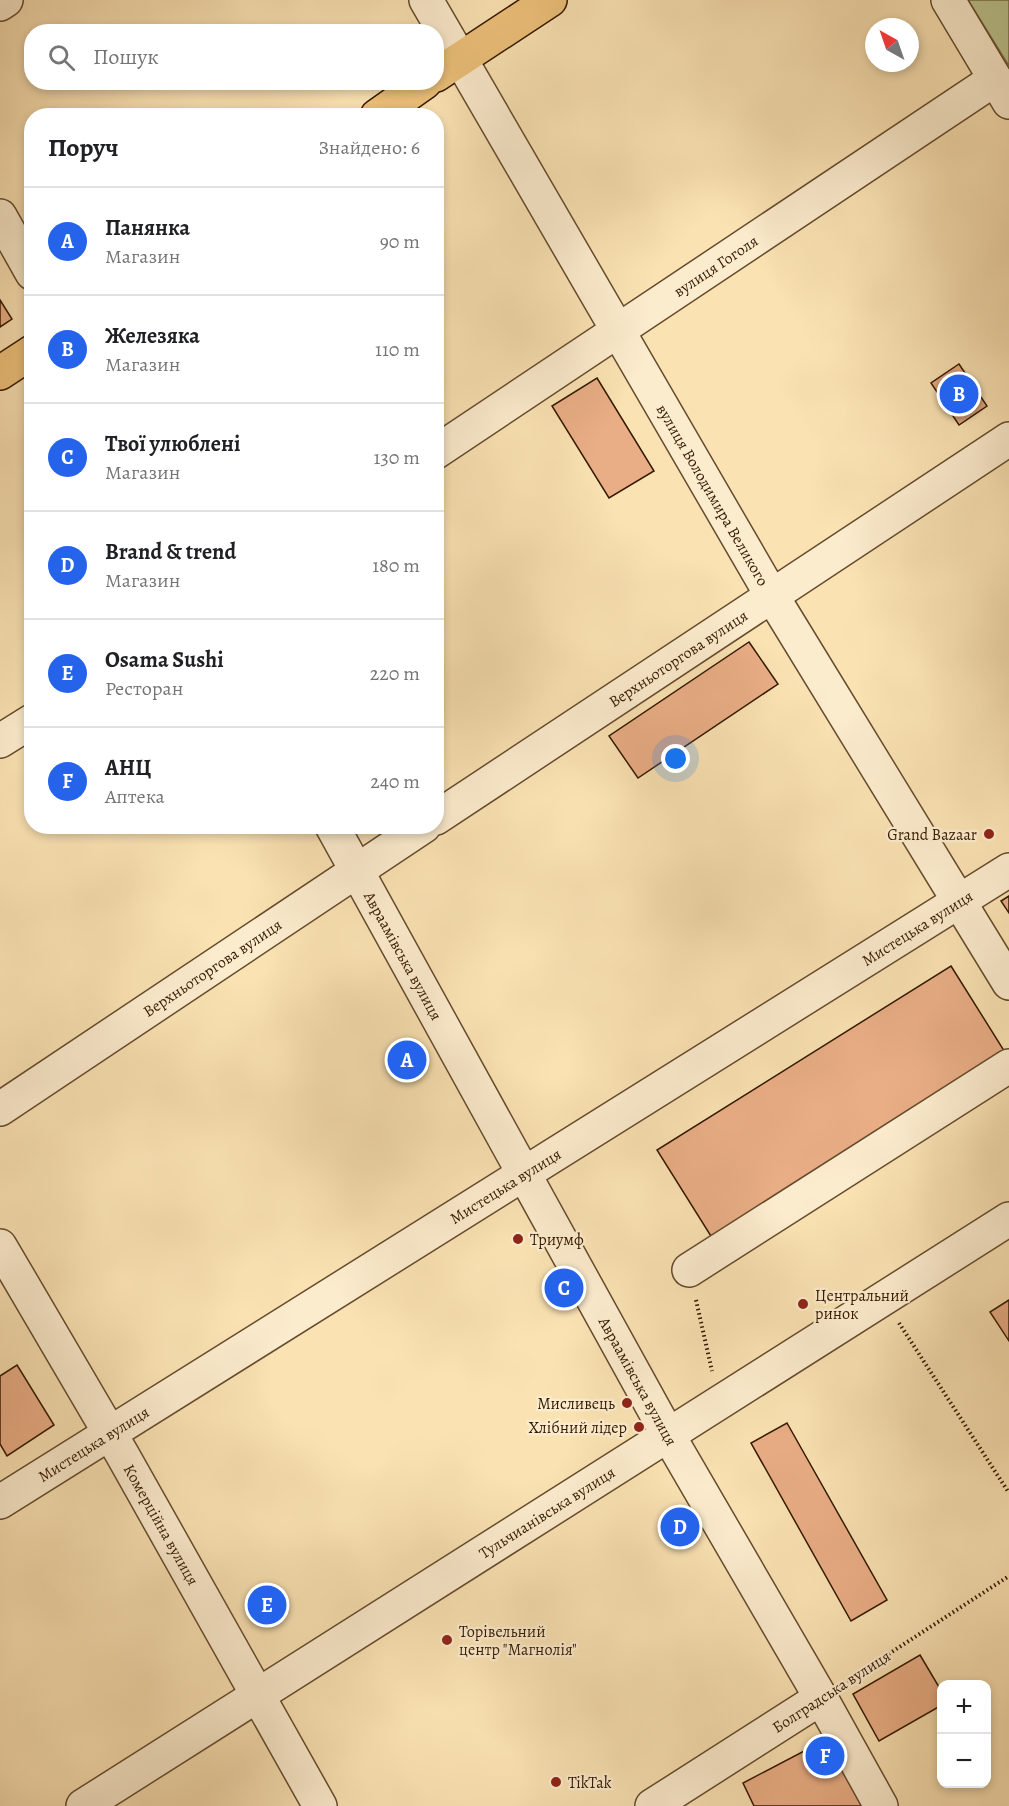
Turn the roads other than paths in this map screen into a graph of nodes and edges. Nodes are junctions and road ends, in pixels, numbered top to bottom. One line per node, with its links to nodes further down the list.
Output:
1 (6, 0): 5 (street)
2 (426, 0): 6 (street, вулиця Володимира Великого)
3 (550, 0): 7 (main road)
4 (948, 0): 9 (street)
5 (0, 4)
6 (434, 24)
7 (448, 67): 13 (street, вулиця Володимира Великого)
8 (414, 90): 10 (main road)
9 (1002, 90): 13 (street, вулиця Гоголя)
10 (389, 108)
11 (0, 216): 12 (street)
12 (24, 259)
13 (617, 329): 17 (street, вулиця Гоголя); 18 (street, вулиця Володимира Великого)
14 (24, 357): 15 (main road)
15 (0, 373)
16 (1009, 439): 18 (street, Верхньоторгова вулиця)
17 (444, 447)
18 (772, 596): 21 (street, Верхньоторгова вулиця); 26 (street, вулиця Володимира Великого)
19 (24, 726): 20 (street)
20 (0, 741)
21 (444, 813)
22 (336, 834): 25 (street, Авраамівська вулиця)
23 (412, 834): 25 (street, Верхньоторгова вулиця)
24 (1009, 870): 26 (street, Мистецька вулиця)
25 (357, 872): 29 (street, Верхньоторгова вулиця); 30 (street, Авраамівська вулиця)
26 (960, 901): 27 (street, вулиця Володимира Великого); 30 (street, Мистецька вулиця)
27 (1009, 983)
28 (1009, 1066): 33 (street)
29 (0, 1109)
30 (525, 1175): 34 (street, Мистецька вулиця); 35 (street, Авраамівська вулиця)
31 (1009, 1219): 35 (street, Тульчианівська вулиця)
32 (0, 1246): 34 (street, Комерційна вулиця)
33 (689, 1270)
34 (110, 1432): 36 (street, Мистецька вулиця); 37 (street, Комерційна вулиця)
35 (667, 1433): 37 (street, Тульчианівська вулиця); 38 (street, Авраамівська вулиця)
36 (0, 1502)
37 (258, 1696): 39 (street, Тульчианівська вулиця); 40 (street, Комерційна вулиця)
38 (821, 1698): 41 (street, Болградська вулиця); 42 (street, Авраамівська вулиця)
39 (83, 1806)
40 (320, 1806)
41 (652, 1806)
42 (881, 1806)

